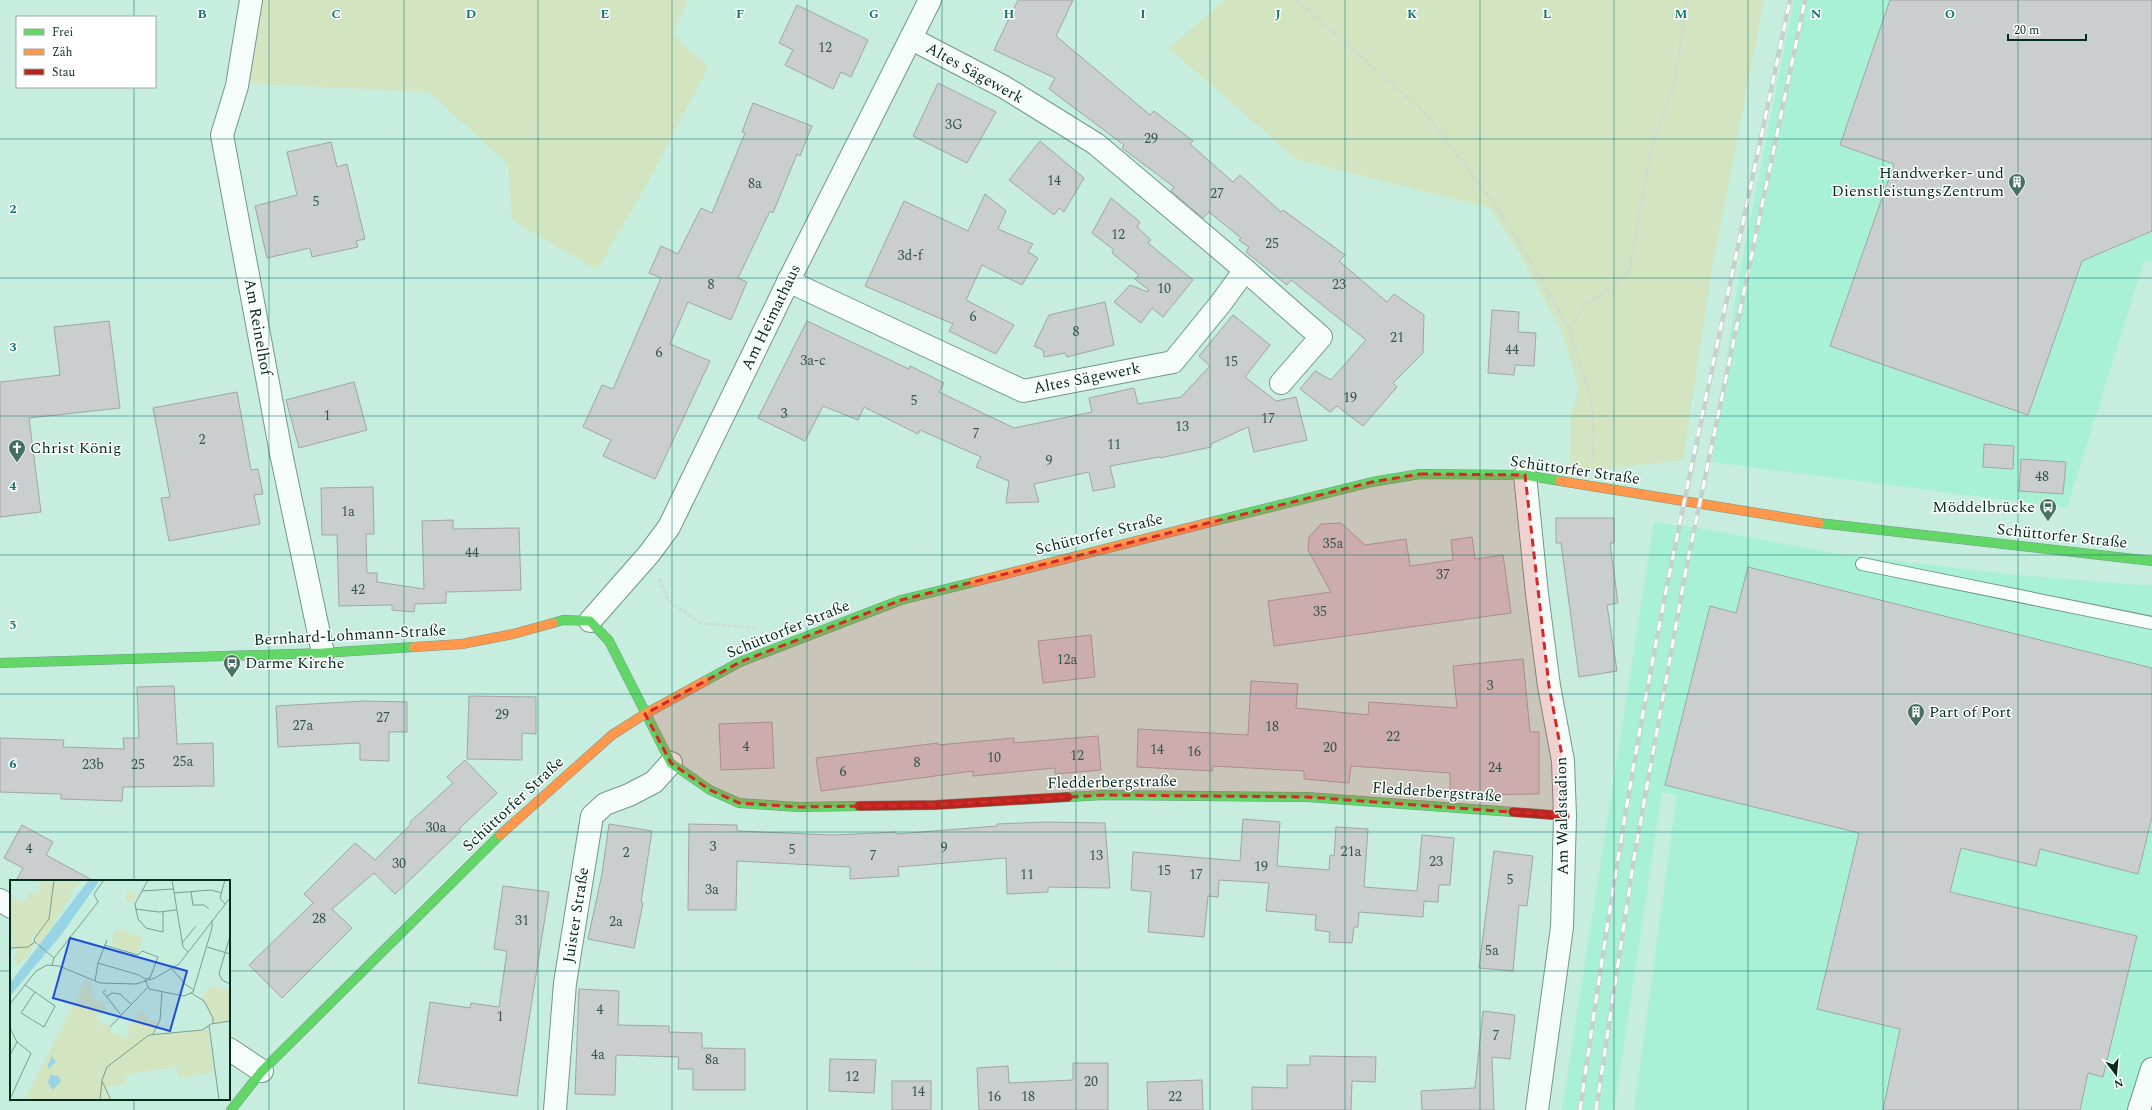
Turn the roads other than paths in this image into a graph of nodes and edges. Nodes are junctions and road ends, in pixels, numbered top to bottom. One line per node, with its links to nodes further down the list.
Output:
1 (251, 0): 12 (street, Am Reinelhof)
2 (930, 0): 3 (street, Am Heimathaus)
3 (912, 39): 4 (street, Altes Sägewerk); 5 (street, Am Heimathaus)
4 (1245, 270): 5 (street, Altes Sägewerk); 6 (street, Altes Sägewerk)
5 (788, 281): 10 (street, Am Heimathaus)
6 (1281, 383)
7 (1525, 475): 8 (main road, Schüttorfer Straße); 14 (main road, Schüttorfer Straße); 16 (street, Am Waldstadion)
8 (2152, 561)
9 (1862, 564): 11 (lane)
10 (590, 620): 12 (main road, Bernhard-Lohmann-Straße); 14 (main road)
11 (2152, 623)
12 (323, 653): 13 (main road, Bernhard-Lohmann-Straße)
13 (0, 663)
14 (645, 714): 15 (main road); 21 (main road, Schüttorfer Straße)
15 (671, 763): 16 (main road, Fledderbergstraße); 23 (street, Juister Straße)
16 (1565, 816): 24 (street, Am Waldstadion)
17 (0, 900): 18 (street)
18 (10, 907)
19 (230, 1051): 21 (street)
20 (2152, 1069): 25 (street)
21 (262, 1071): 22 (main road, Schüttorfer Straße)
22 (231, 1110)
23 (555, 1110)
24 (1538, 1110)
25 (2139, 1110)

